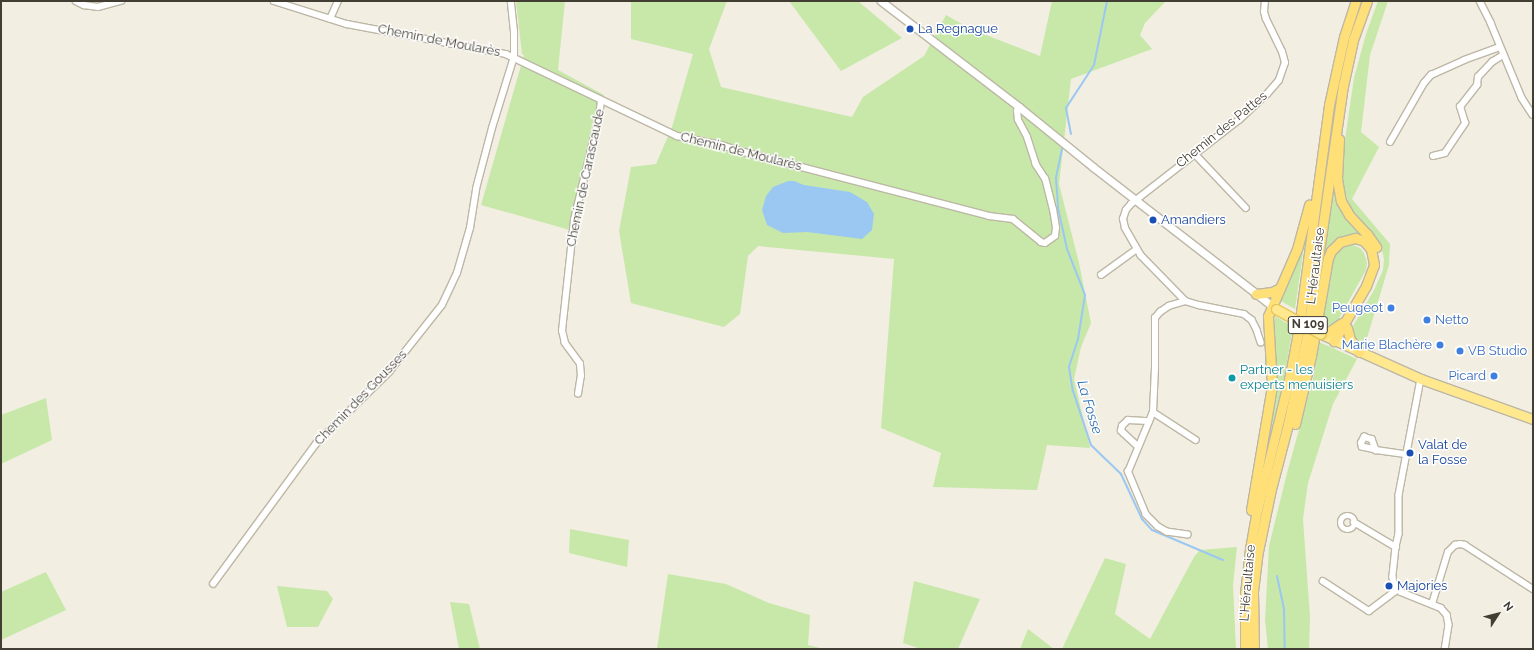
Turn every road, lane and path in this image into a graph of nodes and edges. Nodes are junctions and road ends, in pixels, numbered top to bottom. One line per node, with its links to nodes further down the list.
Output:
1 (76, 1): 2 (street)
2 (121, 1)
3 (274, 1): 11 (street, Chemin de Moularès)
4 (338, 1): 11 (street)
5 (511, 1): 14 (street, Chemin des Gousses)
6 (882, 1): 17 (street)
7 (1265, 1): 20 (street, Chemin des Pattes)
8 (1356, 1): 16 (highway, L'Héraultaise / N 109)
9 (1368, 1): 30 (highway); 54 (highway, L'Héraultaise / N 109)
10 (1480, 1): 12 (street)
11 (330, 19): 14 (street, Chemin de Moularès)
12 (1500, 48): 13 (street); 19 (street)
13 (1503, 55): 18 (street); 21 (street)
14 (514, 56): 15 (street, Chemin de Moularès); 48 (street, Chemin des Gousses)
15 (602, 101): 17 (street, Chemin de Moularès); 36 (street, Chemin de Carascaude)
16 (1329, 105): 26 (highway); 53 (highway, L'Héraultaise / N 109)
17 (1019, 107): 22 (street)
18 (1533, 115)
19 (1390, 142)
20 (1195, 154): 22 (street, Chemin des Pattes); 23 (street)
21 (1433, 156)
22 (1135, 200): 24 (street, Chemin des Pattes); 27 (street)
23 (1246, 208)
24 (1137, 249): 25 (street); 28 (street)
25 (1101, 275)
26 (1280, 288): 27 (highway); 29 (highway)
27 (1256, 294): 29 (street)
28 (1185, 301): 32 (street); 37 (street)
29 (1274, 308): 31 (main road, bridge); 52 (highway)
30 (1347, 324): 31 (highway); 33 (highway); 34 (highway); 55 (highway)
31 (1322, 335): 33 (main road)
32 (1261, 342)
33 (1336, 342): 34 (main road)
34 (1359, 352): 35 (main road)
35 (1421, 379): 38 (main road); 43 (street)
36 (578, 394)
37 (1152, 412): 39 (street); 40 (street)
38 (1533, 419)
39 (1149, 421): 41 (street); 41 (street)
40 (1196, 440)
41 (1138, 447): 45 (street)
42 (1376, 450): 43 (street)
43 (1405, 454): 46 (street)
44 (1354, 522): 46 (street)
45 (1188, 535)
46 (1396, 547): 49 (street)
47 (1323, 581): 49 (street)
48 (213, 584)
49 (1398, 589): 51 (street)
50 (1533, 589): 51 (street)
51 (1432, 604): 56 (street)
52 (1241, 649)
53 (1245, 649)
54 (1254, 649)
55 (1258, 649)
56 (1445, 649)

